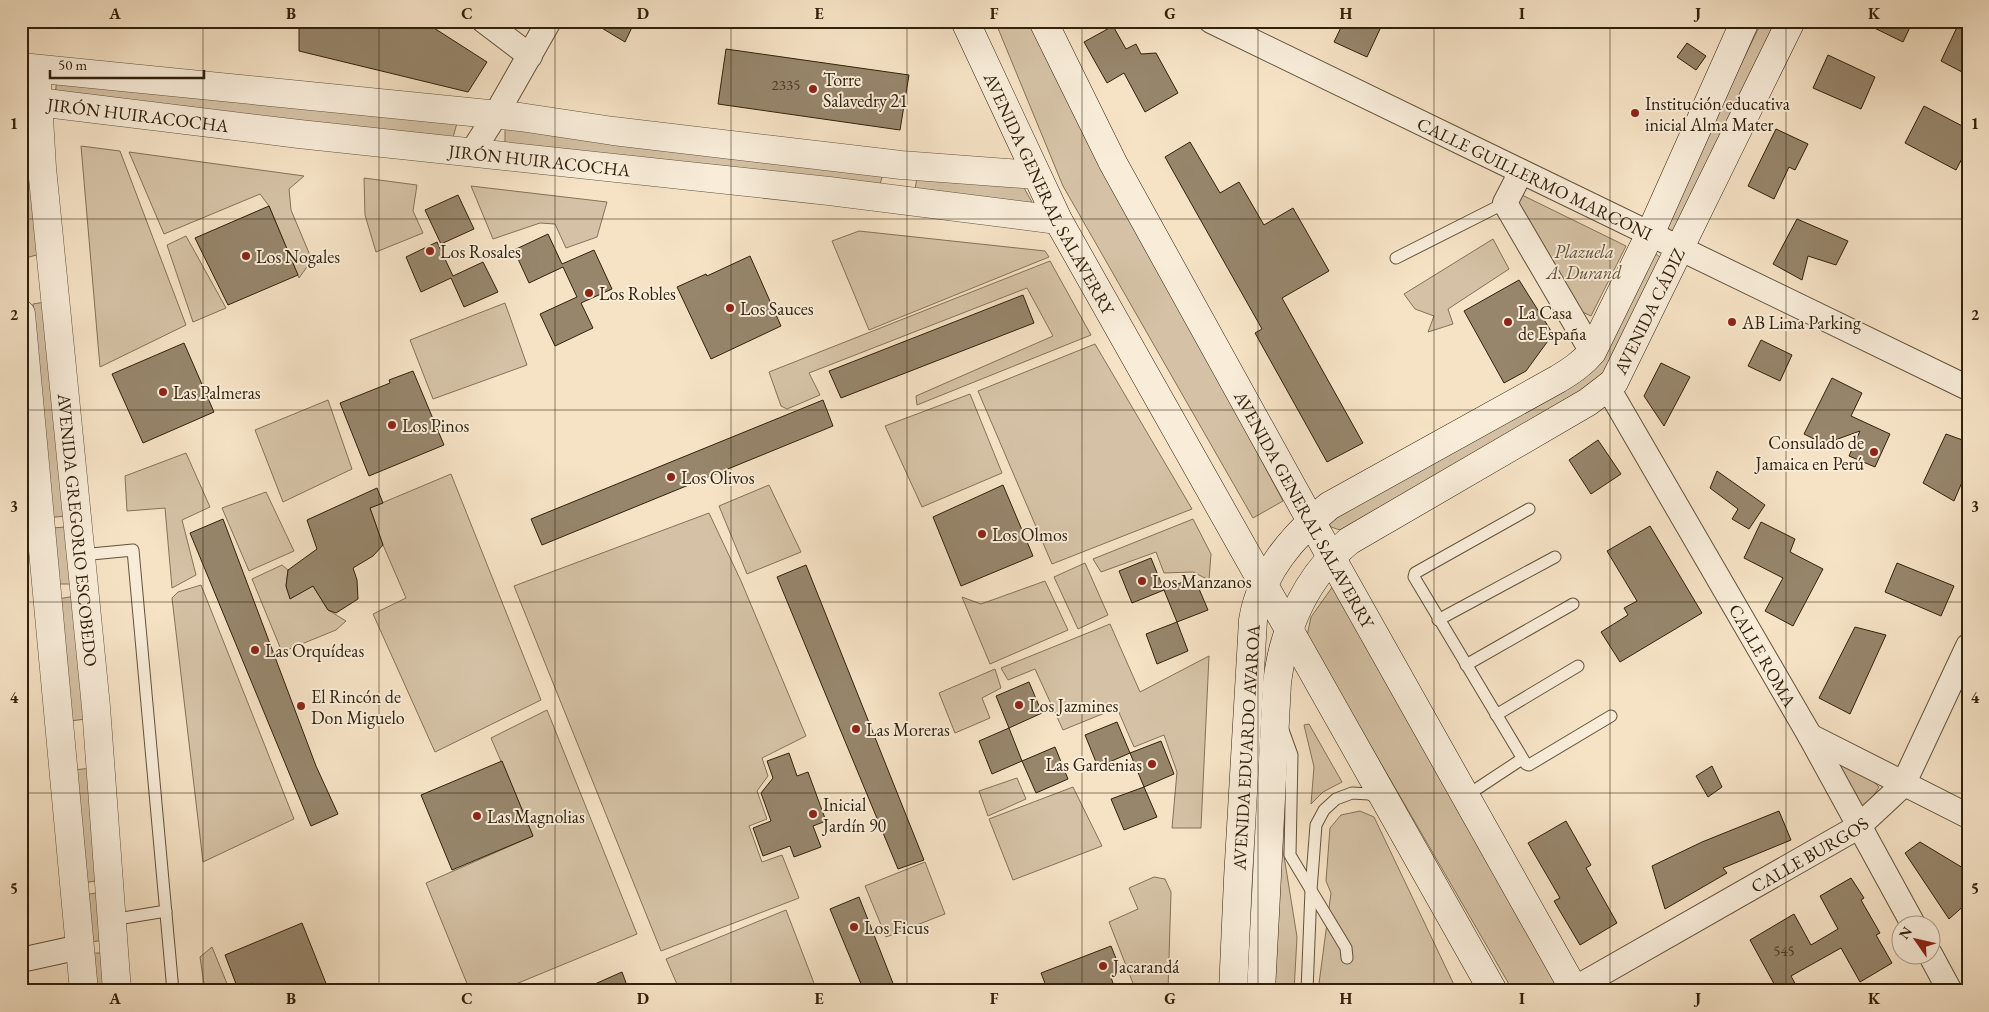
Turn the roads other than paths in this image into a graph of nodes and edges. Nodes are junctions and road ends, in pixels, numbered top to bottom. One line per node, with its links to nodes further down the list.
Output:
1 (484, 21): 8 (street)
2 (549, 21): 8 (street)
3 (965, 21): 17 (main road, AVENIDA GENERAL SALAVERRY)
4 (1043, 21): 30 (main road, AVENIDA GENERAL SALAVERRY)
5 (1210, 21): 16 (street, CALLE GUILLERMO MARCONI)
6 (1745, 21): 21 (main road, AVENIDA CÁDIZ)
7 (1792, 21): 22 (main road, AVENIDA CÁDIZ)
8 (530, 56): 12 (street)
9 (28, 67): 10 (main road, JIRÓN HUIRACOCHA); 11 (main road, AVENIDA GREGORIO ESCOBEDO)
10 (196, 84): 12 (main road, JIRÓN HUIRACOCHA); 13 (main road)
11 (30, 101): 13 (main road, JIRÓN HUIRACOCHA); 31 (main road, AVENIDA GREGORIO ESCOBEDO)
12 (495, 116): 14 (street); 15 (main road, JIRÓN HUIRACOCHA)
13 (194, 121): 14 (main road, JIRÓN HUIRACOCHA)
14 (472, 152): 18 (main road, JIRÓN HUIRACOCHA)
15 (901, 165): 17 (main road, JIRÓN HUIRACOCHA); 18 (main road)
16 (1521, 172): 19 (street); 21 (street, CALLE GUILLERMO MARCONI)
17 (1036, 176): 20 (main road, AVENIDA GENERAL SALAVERRY)
18 (896, 200): 20 (main road, JIRÓN HUIRACOCHA)
19 (1505, 203): 23 (lane); 25 (street)
20 (1058, 220): 34 (main road, AVENIDA GENERAL SALAVERRY)
21 (1650, 234): 22 (street, CALLE GUILLERMO MARCONI); 25 (main road, AVENIDA CÁDIZ)
22 (1680, 249): 26 (main road, AVENIDA CÁDIZ); 27 (street, CALLE GUILLERMO MARCONI)
23 (1396, 258)
24 (21, 314): 28 (main road, AVENIDA GREGORIO ESCOBEDO)
25 (1592, 352): 30 (main road, AVENIDA CÁDIZ)
26 (1608, 388): 33 (main road, AVENIDA CÁDIZ); 46 (street, CALLE ROMA)
27 (1968, 388)
28 (28, 461): 42 (main road, AVENIDA GREGORIO ESCOBEDO)
29 (1530, 509): 36 (lane)
30 (1311, 521): 33 (main road, AVENIDA GENERAL SALAVERRY); 34 (main road, AVENIDA EDUARDO AVAROA)
31 (81, 555): 41 (main road, AVENIDA GREGORIO ESCOBEDO); 58 (lane)
32 (1555, 557): 36 (lane)
33 (1331, 558): 37 (main road, AVENIDA EDUARDO AVAROA); 51 (main road, AVENIDA GENERAL SALAVERRY)
34 (1264, 584): 37 (main road, AVENIDA GENERAL SALAVERRY); 55 (main road, AVENIDA EDUARDO AVAROA)
35 (1573, 604): 39 (lane)
36 (1438, 620): 39 (lane)
37 (1289, 627): 43 (main road, AVENIDA EDUARDO AVAROA); 52 (main road, AVENIDA GENERAL SALAVERRY)
38 (1968, 646): 50 (street, CALLE BURGOS)
39 (1466, 664): 44 (lane)
40 (1578, 666): 44 (lane)
41 (96, 706): 42 (main road); 47 (main road, AVENIDA GREGORIO ESCOBEDO)
42 (58, 707): 48 (main road, AVENIDA GREGORIO ESCOBEDO)
43 (1275, 709): 56 (main road, AVENIDA EDUARDO AVAROA); 57 (lane)
44 (1496, 715): 49 (lane)
45 (1611, 716): 49 (lane)
46 (1810, 736): 50 (street); 54 (street, CALLE ROMA)
47 (97, 738): 48 (main road); 60 (main road, AVENIDA GREGORIO ESCOBEDO)
48 (61, 743): 61 (main road, AVENIDA GREGORIO ESCOBEDO)
49 (1522, 759): 51 (lane)
50 (1903, 785): 53 (street); 54 (street, CALLE BURGOS)
51 (1466, 796): 66 (main road, AVENIDA GENERAL SALAVERRY)
52 (1388, 803): 57 (lane); 65 (main road, AVENIDA GENERAL SALAVERRY)
53 (1968, 816)
54 (1858, 827): 59 (street, CALLE ROMA); 66 (street, CALLE BURGOS)
55 (1238, 879): 56 (main road); 70 (main road, AVENIDA EDUARDO AVAROA)
56 (1267, 882): 71 (main road, AVENIDA EDUARDO AVAROA)
57 (1311, 890): 62 (lane); 72 (lane)
58 (166, 911): 60 (lane); 69 (lane)
59 (1907, 914)
60 (111, 920): 68 (main road, AVENIDA GREGORIO ESCOBEDO)
61 (80, 946): 63 (street); 67 (main road, AVENIDA GREGORIO ESCOBEDO)
62 (1347, 958)
63 (21, 960)
64 (1935, 964): 73 (street)
65 (1487, 986)
66 (1575, 990)
67 (84, 991)
68 (117, 991)
69 (173, 991)
70 (1233, 991)
71 (1261, 991)
72 (1307, 991)
73 (1950, 991)

